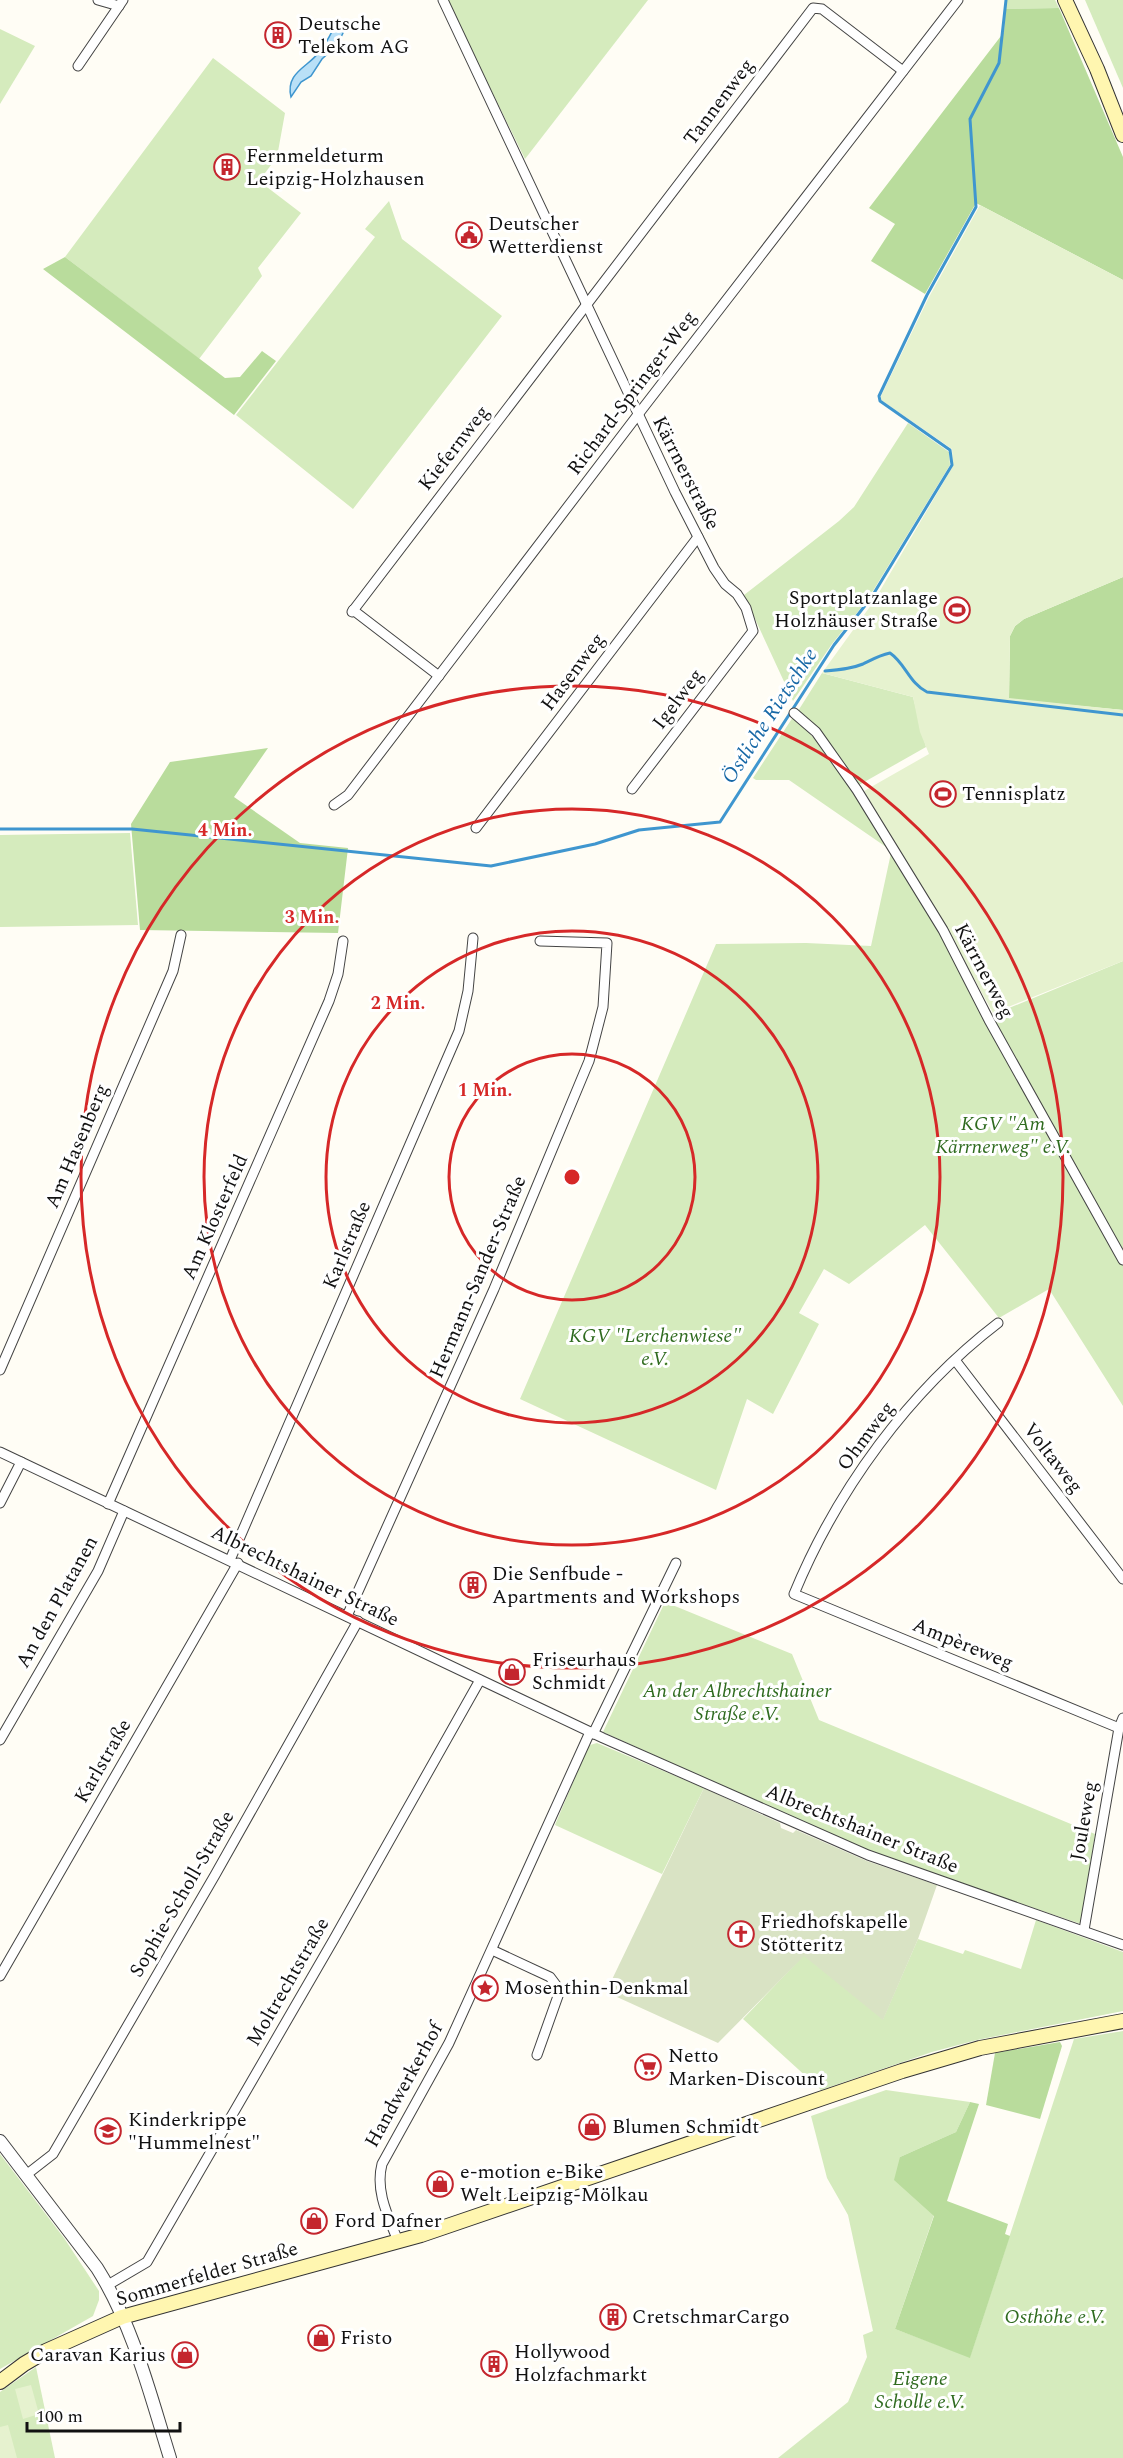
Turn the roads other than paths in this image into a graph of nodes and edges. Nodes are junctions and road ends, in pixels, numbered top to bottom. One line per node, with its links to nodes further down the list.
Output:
1 (98, 0): 5 (street)
2 (442, 0): 9 (street, Kärrnerstraße)
3 (958, 0): 7 (street, Richard-Springer-Weg)
4 (1065, 0): 8 (main road)
5 (121, 3): 6 (street)
6 (78, 66)
7 (903, 71): 9 (street, Tannenweg); 10 (street, Richard-Springer-Weg)
8 (1123, 135)
9 (586, 306): 10 (street, Kärrnerstraße); 13 (street, Kiefernweg)
10 (637, 415): 11 (street, Kärrnerstraße); 13 (street, Richard-Springer-Weg)
11 (698, 537): 12 (street, Kärrnerstraße); 17 (street, Hasenweg)
12 (753, 631): 15 (street, Igelweg)
13 (439, 676): 16 (street, Richard-Springer-Weg)
14 (794, 713): 22 (street, Kärrnerweg)
15 (632, 789)
16 (334, 805)
17 (476, 828)
18 (182, 935): 25 (street, Am Hasenberg)
19 (472, 938): 31 (street, Karlstraße)
20 (343, 941): 29 (street, Am Klosterfeld)
21 (540, 941): 35 (street, Hermann-Sander-Straße)
22 (1123, 1260)
23 (998, 1323): 24 (street, Ohmweg)
24 (955, 1360): 33 (street, Voltaweg); 34 (street, Ohmweg)
25 (0, 1370)
26 (0, 1452): 27 (street, Albrechtshainer Straße)
27 (21, 1462): 28 (street); 29 (street, Albrechtshainer Straße)
28 (0, 1503)
29 (108, 1503): 30 (street, Albrechtshainer Straße)
30 (124, 1511): 31 (street, Albrechtshainer Straße); 41 (street, An den Platanen)
31 (234, 1562): 35 (street, Albrechtshainer Straße); 45 (street, Karlstraße)
32 (676, 1563): 40 (street)
33 (1123, 1579)
34 (794, 1594): 39 (street, Ampèreweg)
35 (347, 1616): 36 (street, Albrechtshainer Straße)
36 (358, 1621): 37 (street, Albrechtshainer Straße); 49 (street, Sophie-Scholl-Straße)
37 (480, 1680): 40 (street, Albrechtshainer Straße); 51 (street, Moltrechtstraße)
38 (1123, 1718): 39 (street, Jouleweg)
39 (1119, 1728): 42 (street, Jouleweg)
40 (592, 1733): 42 (street, Albrechtshainer Straße); 44 (street, Handwerkerhof)
41 (0, 1740)
42 (1084, 1930): 43 (street, Albrechtshainer Straße)
43 (1123, 1945)
44 (492, 1950): 47 (street); 50 (street, Handwerkerhof)
45 (0, 1976)
46 (1123, 2021): 50 (main road, Sommerfelder Straße)
47 (537, 2055)
48 (0, 2141): 49 (street)
49 (26, 2175): 51 (street)
50 (398, 2241): 52 (main road, Sommerfelder Straße)
51 (108, 2286): 52 (street)
52 (122, 2317): 53 (main road, Sommerfelder Straße); 54 (street)
53 (0, 2382)
54 (170, 2458)

